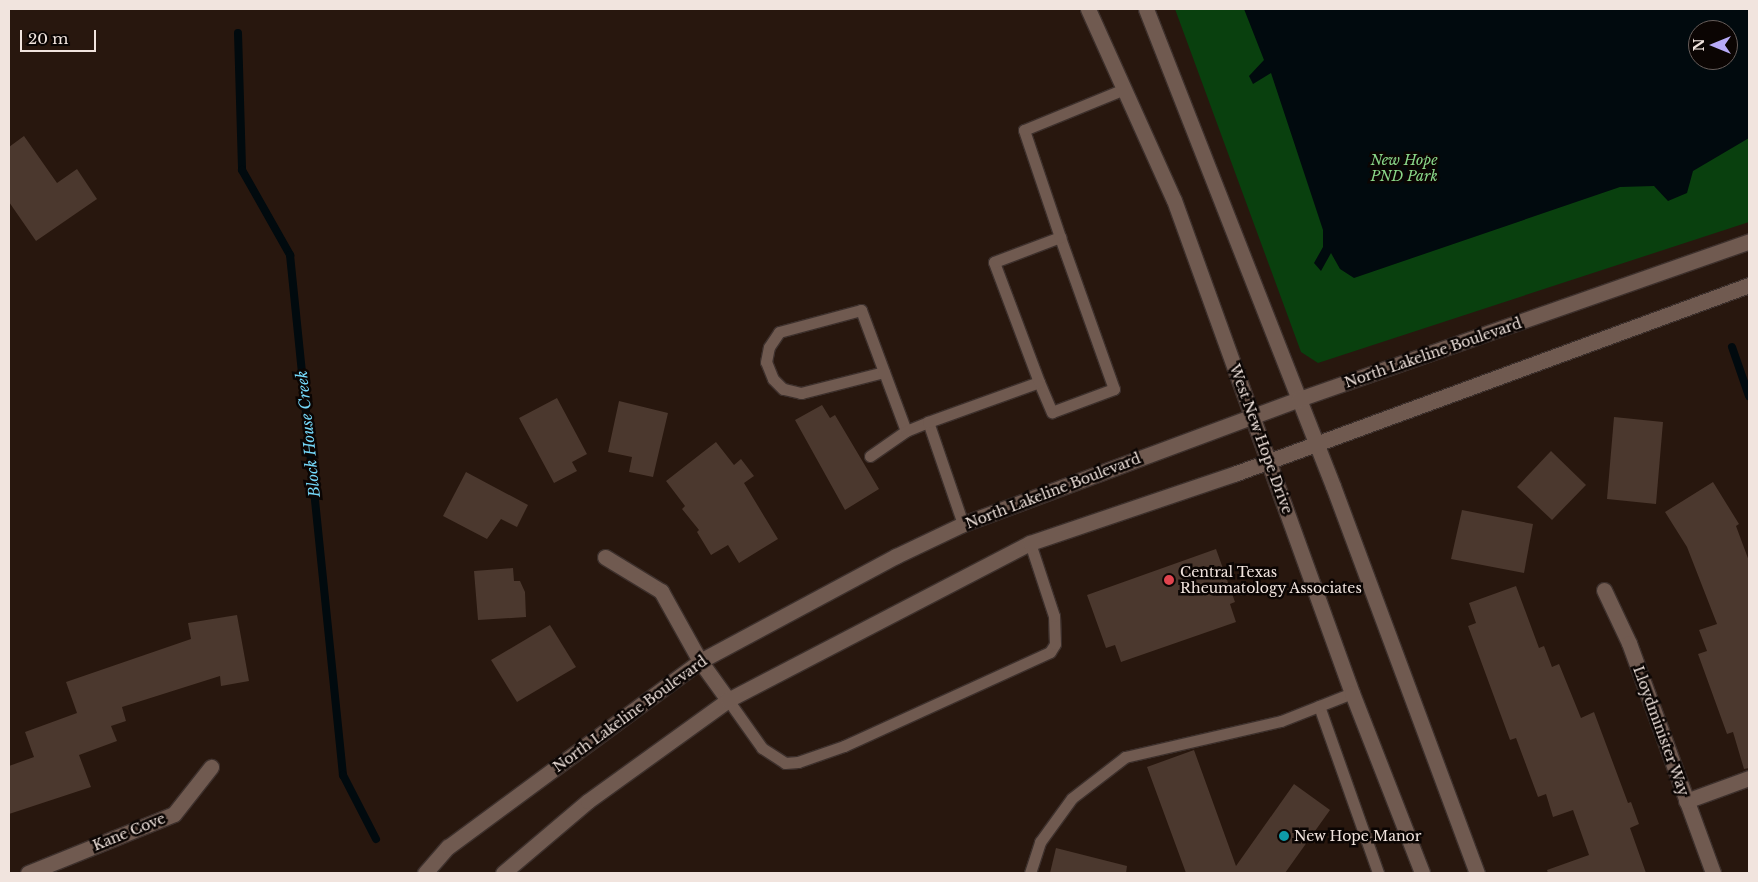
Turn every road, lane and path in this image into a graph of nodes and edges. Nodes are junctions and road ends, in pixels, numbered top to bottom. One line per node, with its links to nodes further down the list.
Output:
1 (1088, 9): 3 (main road, West New Hope Drive)
2 (1145, 10): 9 (main road)
3 (1122, 90): 4 (lane); 10 (main road, West New Hope Drive)
4 (1060, 237): 8 (lane); 8 (lane)
5 (1749, 241): 9 (main road, North Lakeline Boulevard)
6 (1749, 285): 13 (main road)
7 (884, 372): 7 (lane); 12 (lane)
8 (1039, 382): 11 (lane)
9 (1299, 399): 10 (main road, North Lakeline Boulevard); 13 (main road)
10 (1252, 417): 15 (main road, West New Hope Drive); 16 (main road, North Lakeline Boulevard)
11 (928, 422): 12 (lane); 16 (lane)
12 (906, 431): 14 (lane)
13 (1316, 443): 15 (main road); 33 (main road)
14 (870, 456)
15 (1270, 460): 17 (main road); 21 (main road, West New Hope Drive)
16 (963, 524): 20 (main road, North Lakeline Boulevard)
17 (1030, 543): 22 (main road); 22 (lane)
18 (605, 557): 20 (main road)
19 (1604, 590): 26 (main road, Lloydminister Way)
20 (700, 661): 22 (main road); 28 (main road, North Lakeline Boulevard)
21 (1352, 693): 23 (lane); 32 (main road, West New Hope Drive)
22 (728, 700): 29 (main road)
23 (1319, 706): 30 (lane); 31 (lane)
24 (211, 767): 27 (main road, Kane Cove)
25 (1749, 778): 26 (main road)
26 (1686, 801): 34 (main road, Lloydminister Way)
27 (28, 873)
28 (425, 873)
29 (503, 873)
30 (1030, 873)
31 (1378, 873)
32 (1422, 873)
33 (1477, 873)
34 (1713, 873)

